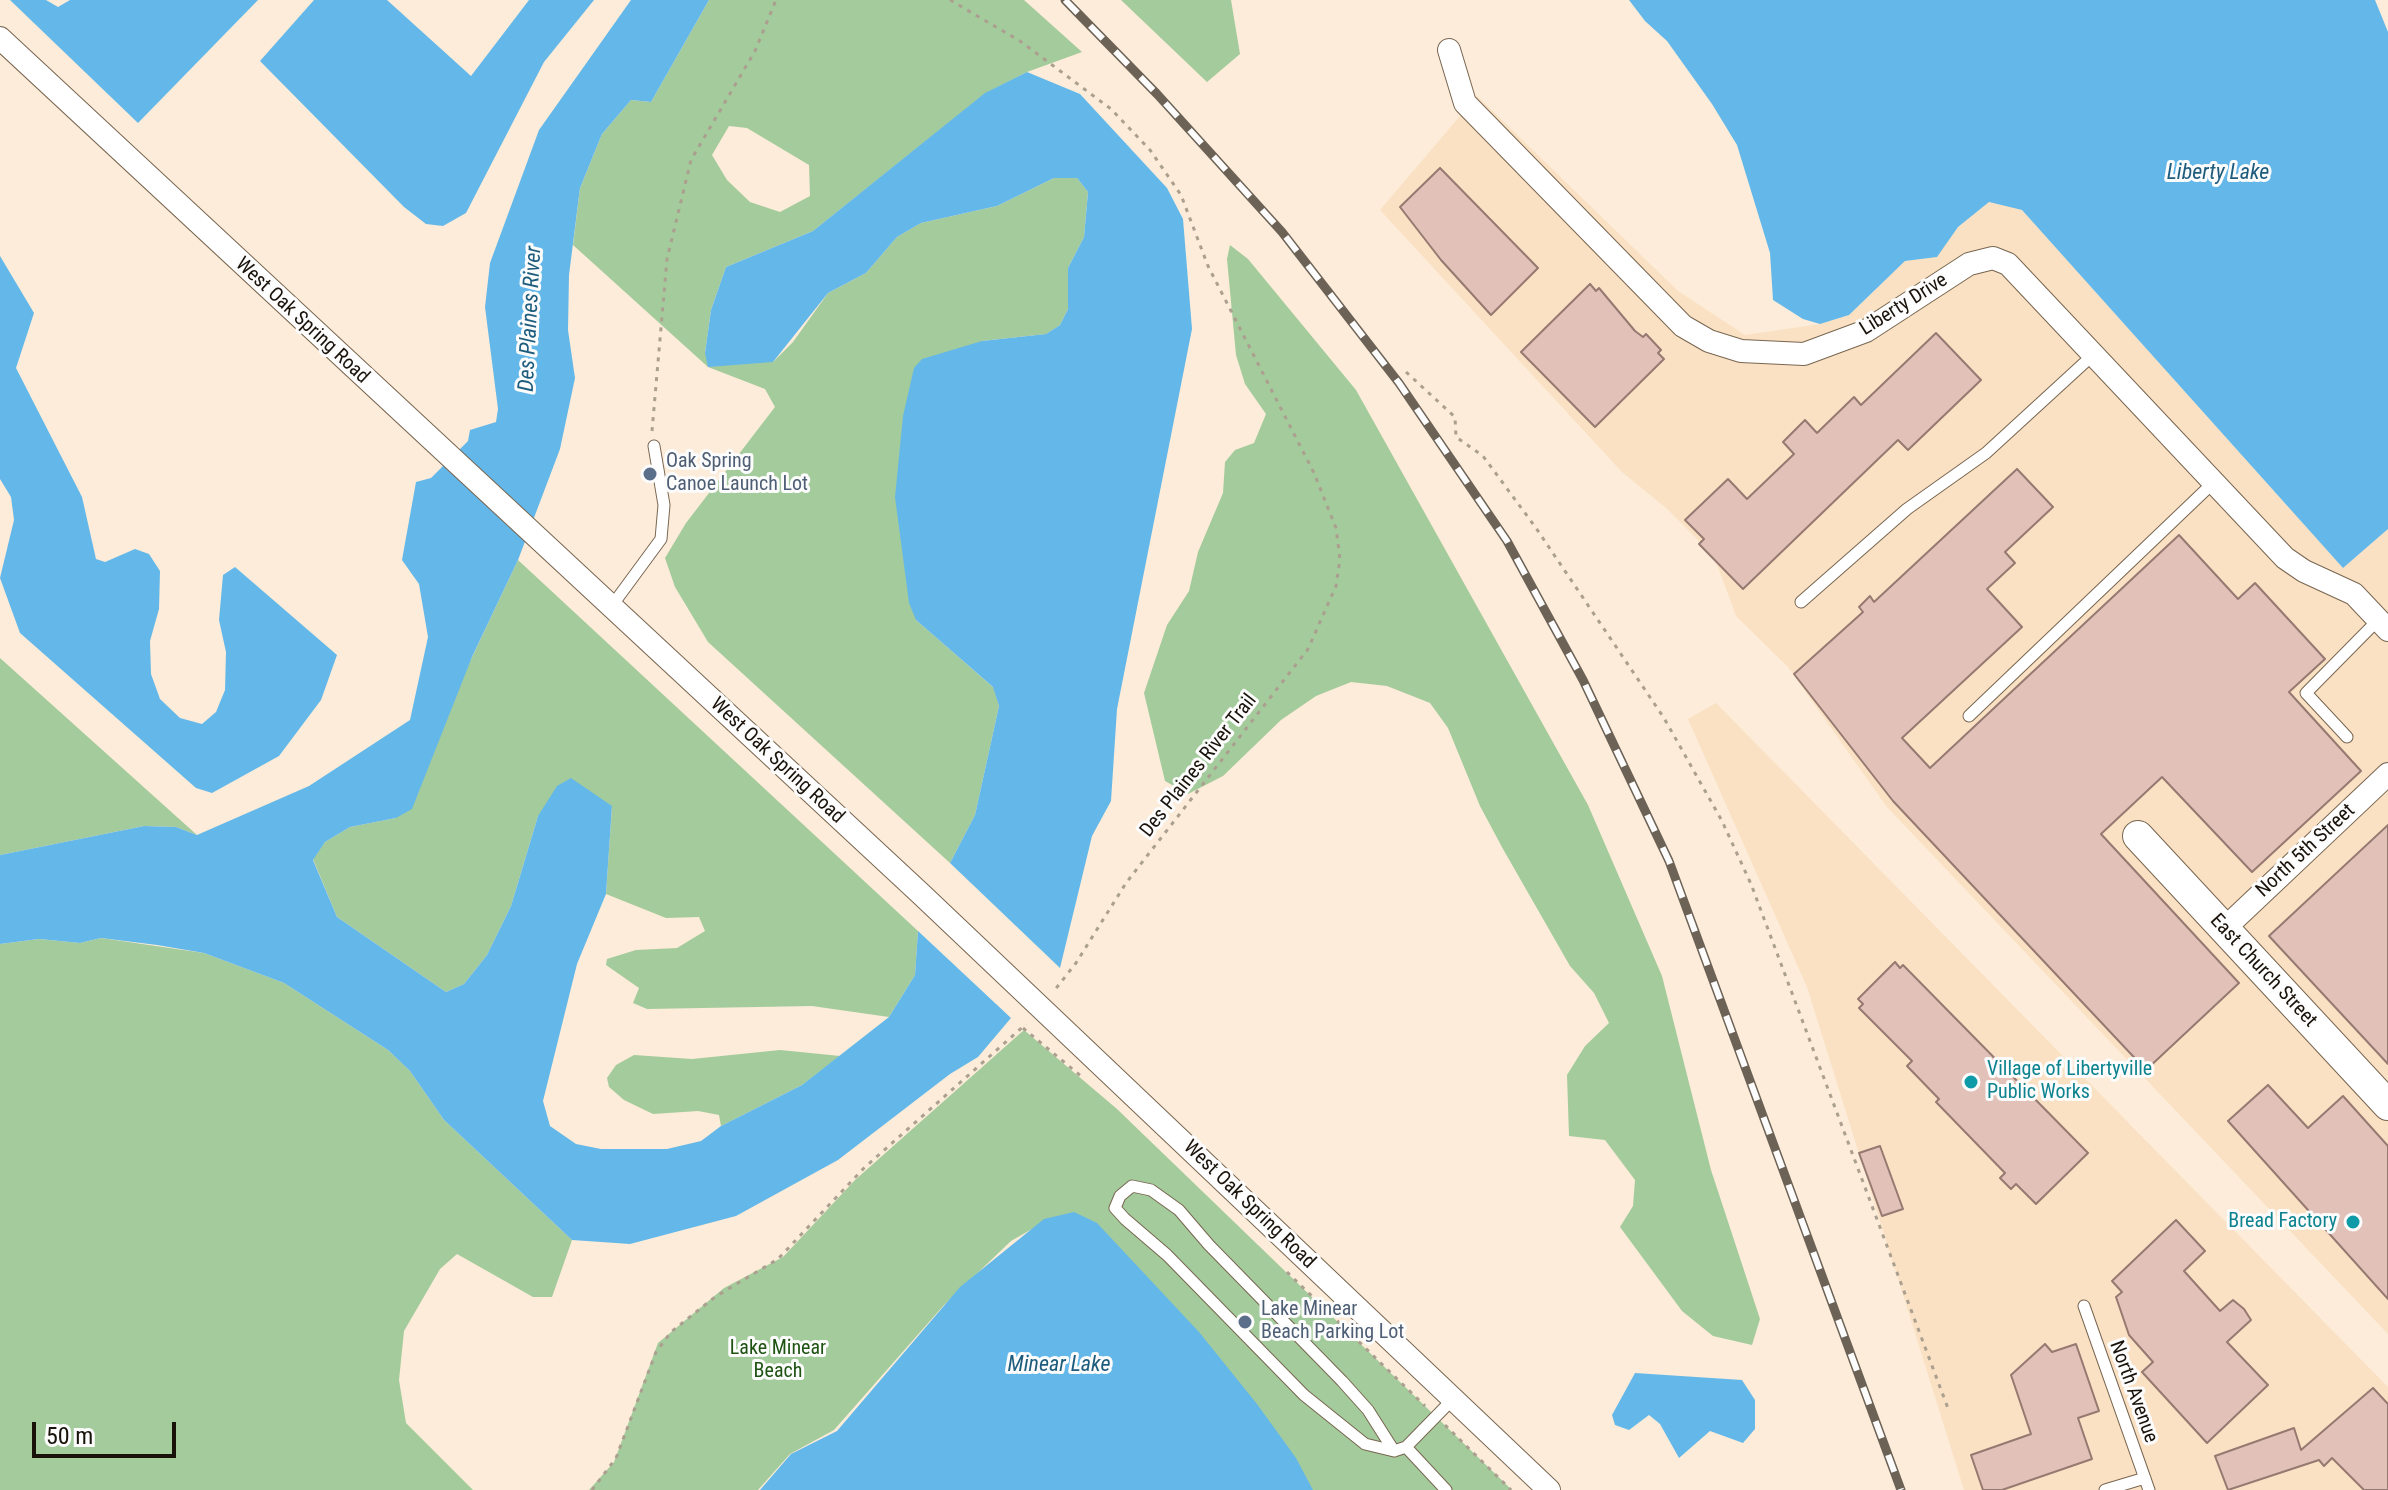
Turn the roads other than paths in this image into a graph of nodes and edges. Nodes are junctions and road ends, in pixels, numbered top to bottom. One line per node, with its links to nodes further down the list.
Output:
1 (0, 38): 7 (street, West Oak Spring Road)
2 (1449, 50): 3 (street, Liberty Drive)
3 (2095, 354): 5 (street, Liberty Drive); 6 (lane)
4 (654, 446): 7 (lane)
5 (2215, 482): 8 (street, Liberty Drive); 9 (lane)
6 (1801, 602)
7 (611, 607): 16 (street, West Oak Spring Road)
8 (2383, 625): 10 (lane)
9 (1969, 716)
10 (2347, 737)
11 (2388, 774): 13 (street, North 5th Street)
12 (2138, 836): 13 (street, East Church Street)
13 (2224, 929): 14 (street, East Church Street)
14 (2388, 1105)
15 (2084, 1306): 18 (lane, North Avenue)
16 (1453, 1399): 17 (lane); 20 (street, West Oak Spring Road)
17 (1400, 1449): 17 (lane); 19 (lane)
18 (2147, 1484): 21 (lane)
19 (1446, 1490)
20 (1549, 1490)
21 (2105, 1490)

